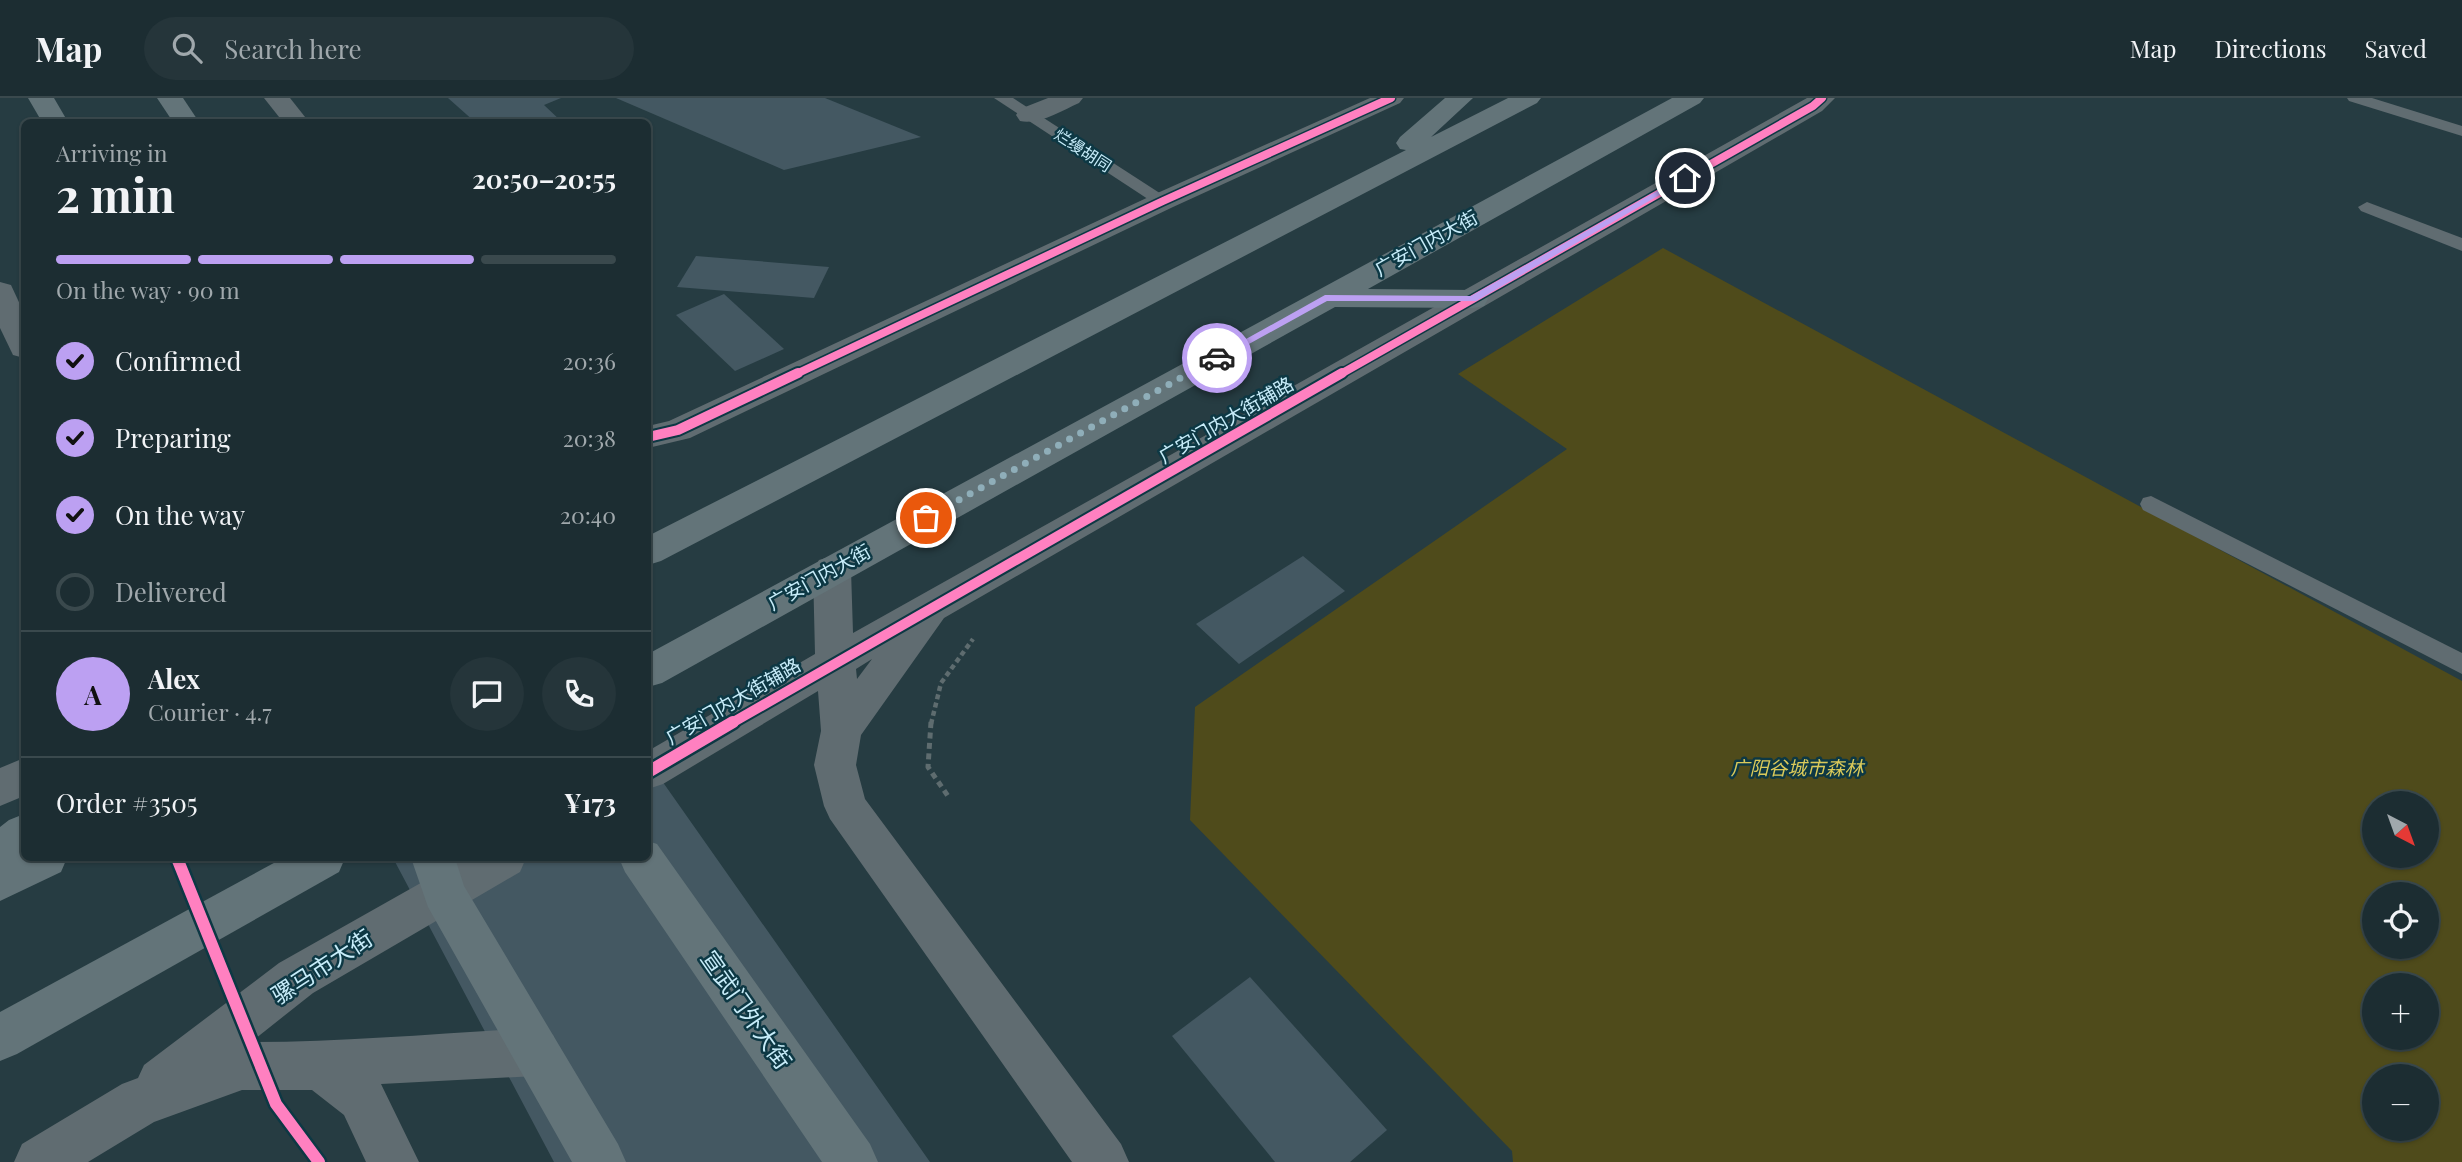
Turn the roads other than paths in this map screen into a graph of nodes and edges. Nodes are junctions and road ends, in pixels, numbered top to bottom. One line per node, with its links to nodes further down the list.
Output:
1 (41, 98): 13 (main road)
2 (170, 98): 14 (main road)
3 (277, 98): 15 (street)
4 (1002, 98): 12 (lane, 烂缦胡同)
5 (1070, 98): 12 (street)
6 (1391, 98): 18 (street)
7 (1460, 98): 17 (main road)
8 (1528, 98): 17 (main road)
9 (1691, 98): 22 (main road, 广安门内大街)
10 (1822, 98): 23 (street, 广安门内大街辅路)
11 (2355, 98): 16 (lane)
12 (1029, 115): 18 (lane, 烂缦胡同)
13 (53, 119)
14 (185, 119)
15 (294, 119)
16 (2462, 131)
17 (1366, 182): 27 (main road)
18 (1163, 201): 25 (street)
19 (2367, 207): 20 (lane)
20 (2462, 245)
21 (0, 291): 24 (street)
22 (1325, 298): 23 (main road); 28 (main road, 广安门内大街)
23 (1473, 299): 29 (street, 广安门内大街辅路)
24 (21, 341)
25 (651, 436)
26 (2151, 504): 31 (lane)
27 (651, 550)
28 (832, 570): 30 (street); 32 (main road, 广安门内大街)
29 (932, 607): 30 (street, 广安门内大街辅路); 33 (street)
30 (837, 661): 33 (street); 34 (street, 广安门内大街辅路)
31 (2462, 663)
32 (651, 670)
33 (841, 731): 53 (street)
34 (651, 770)
35 (21, 778): 36 (street)
36 (0, 788)
37 (21, 835): 38 (main road)
38 (0, 854)
39 (39, 861): 44 (main road)
40 (318, 861): 45 (main road)
41 (492, 861): 43 (street, 骡马市大街)
42 (643, 861): 52 (main road, 宣武门外大街)
43 (438, 875): 46 (main road); 48 (street, 骡马市大街)
44 (0, 881)
45 (0, 1038)
46 (536, 1052): 47 (street); 51 (main road)
47 (320, 1066): 48 (street); 50 (street)
48 (140, 1102): 49 (street)
49 (40, 1162)
50 (394, 1162)
51 (600, 1162)
52 (852, 1162)
53 (1103, 1162)

